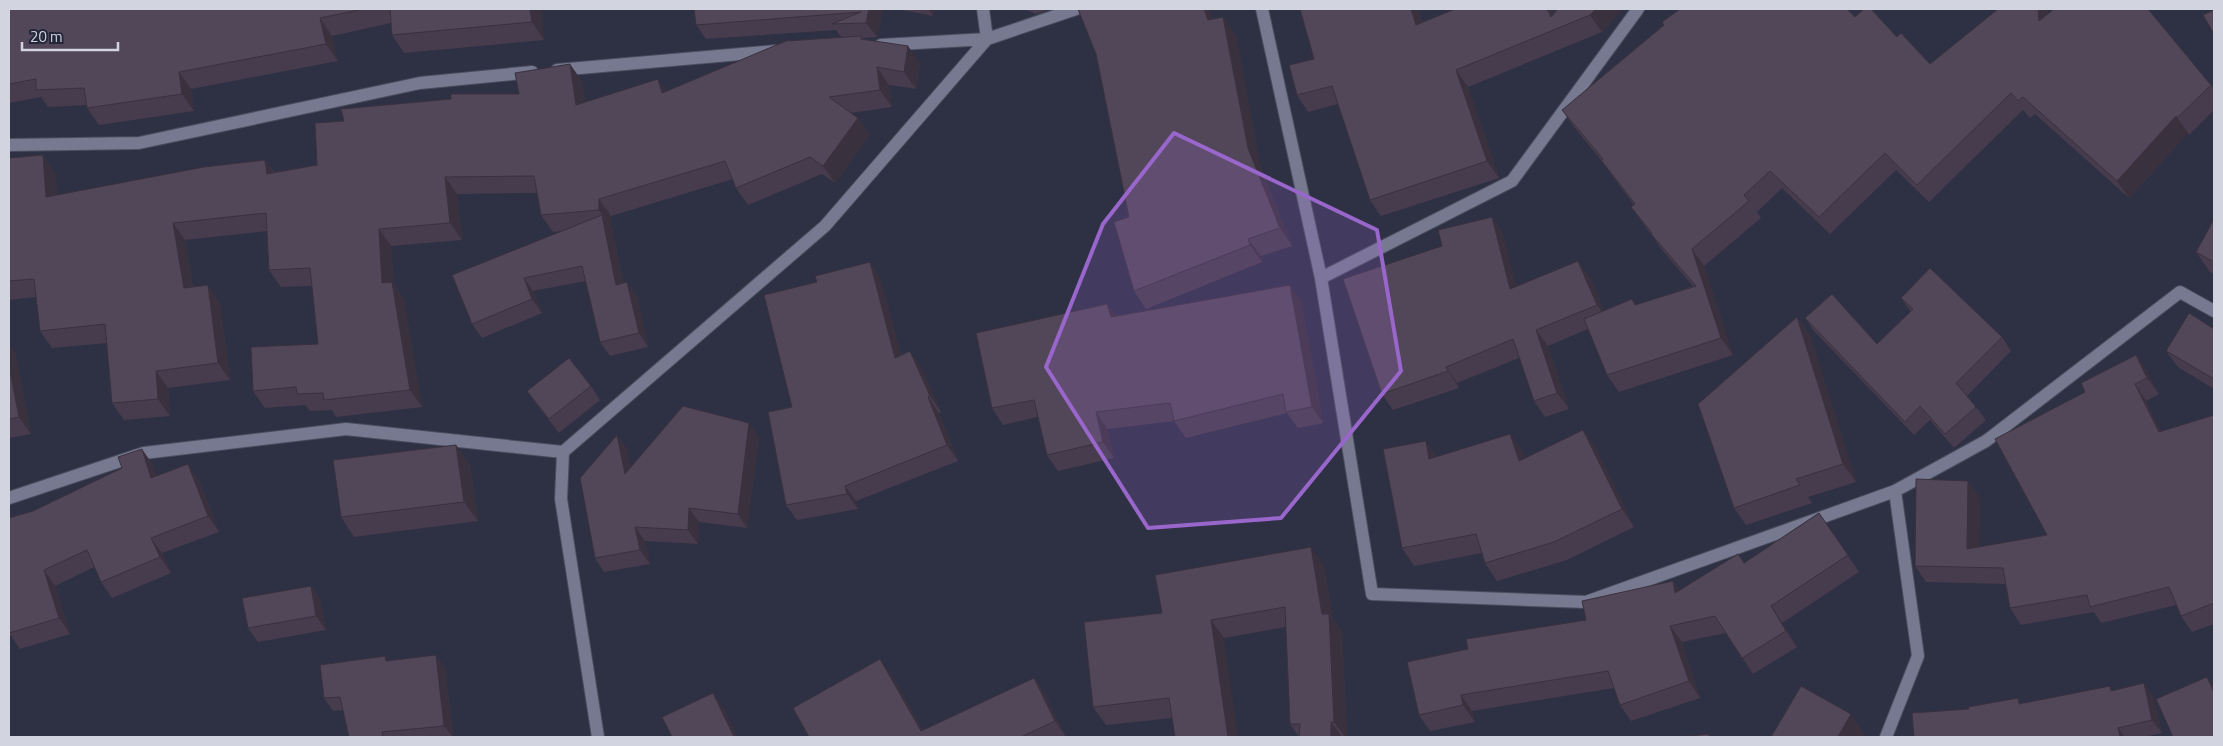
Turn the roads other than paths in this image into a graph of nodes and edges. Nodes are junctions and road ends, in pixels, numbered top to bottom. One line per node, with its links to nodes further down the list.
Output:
1 (983, 9): 5 (street)
2 (1076, 9): 5 (street)
3 (1262, 9): 9 (street)
4 (1638, 9): 9 (street)
5 (987, 39): 6 (street); 11 (street)
6 (871, 46)
7 (794, 50): 8 (street)
8 (9, 145)
9 (1321, 278): 12 (street)
10 (2214, 311): 12 (street)
11 (563, 452): 13 (street); 14 (street)
12 (1895, 491): 15 (street)
13 (9, 498)
14 (598, 737)
15 (1886, 737)

